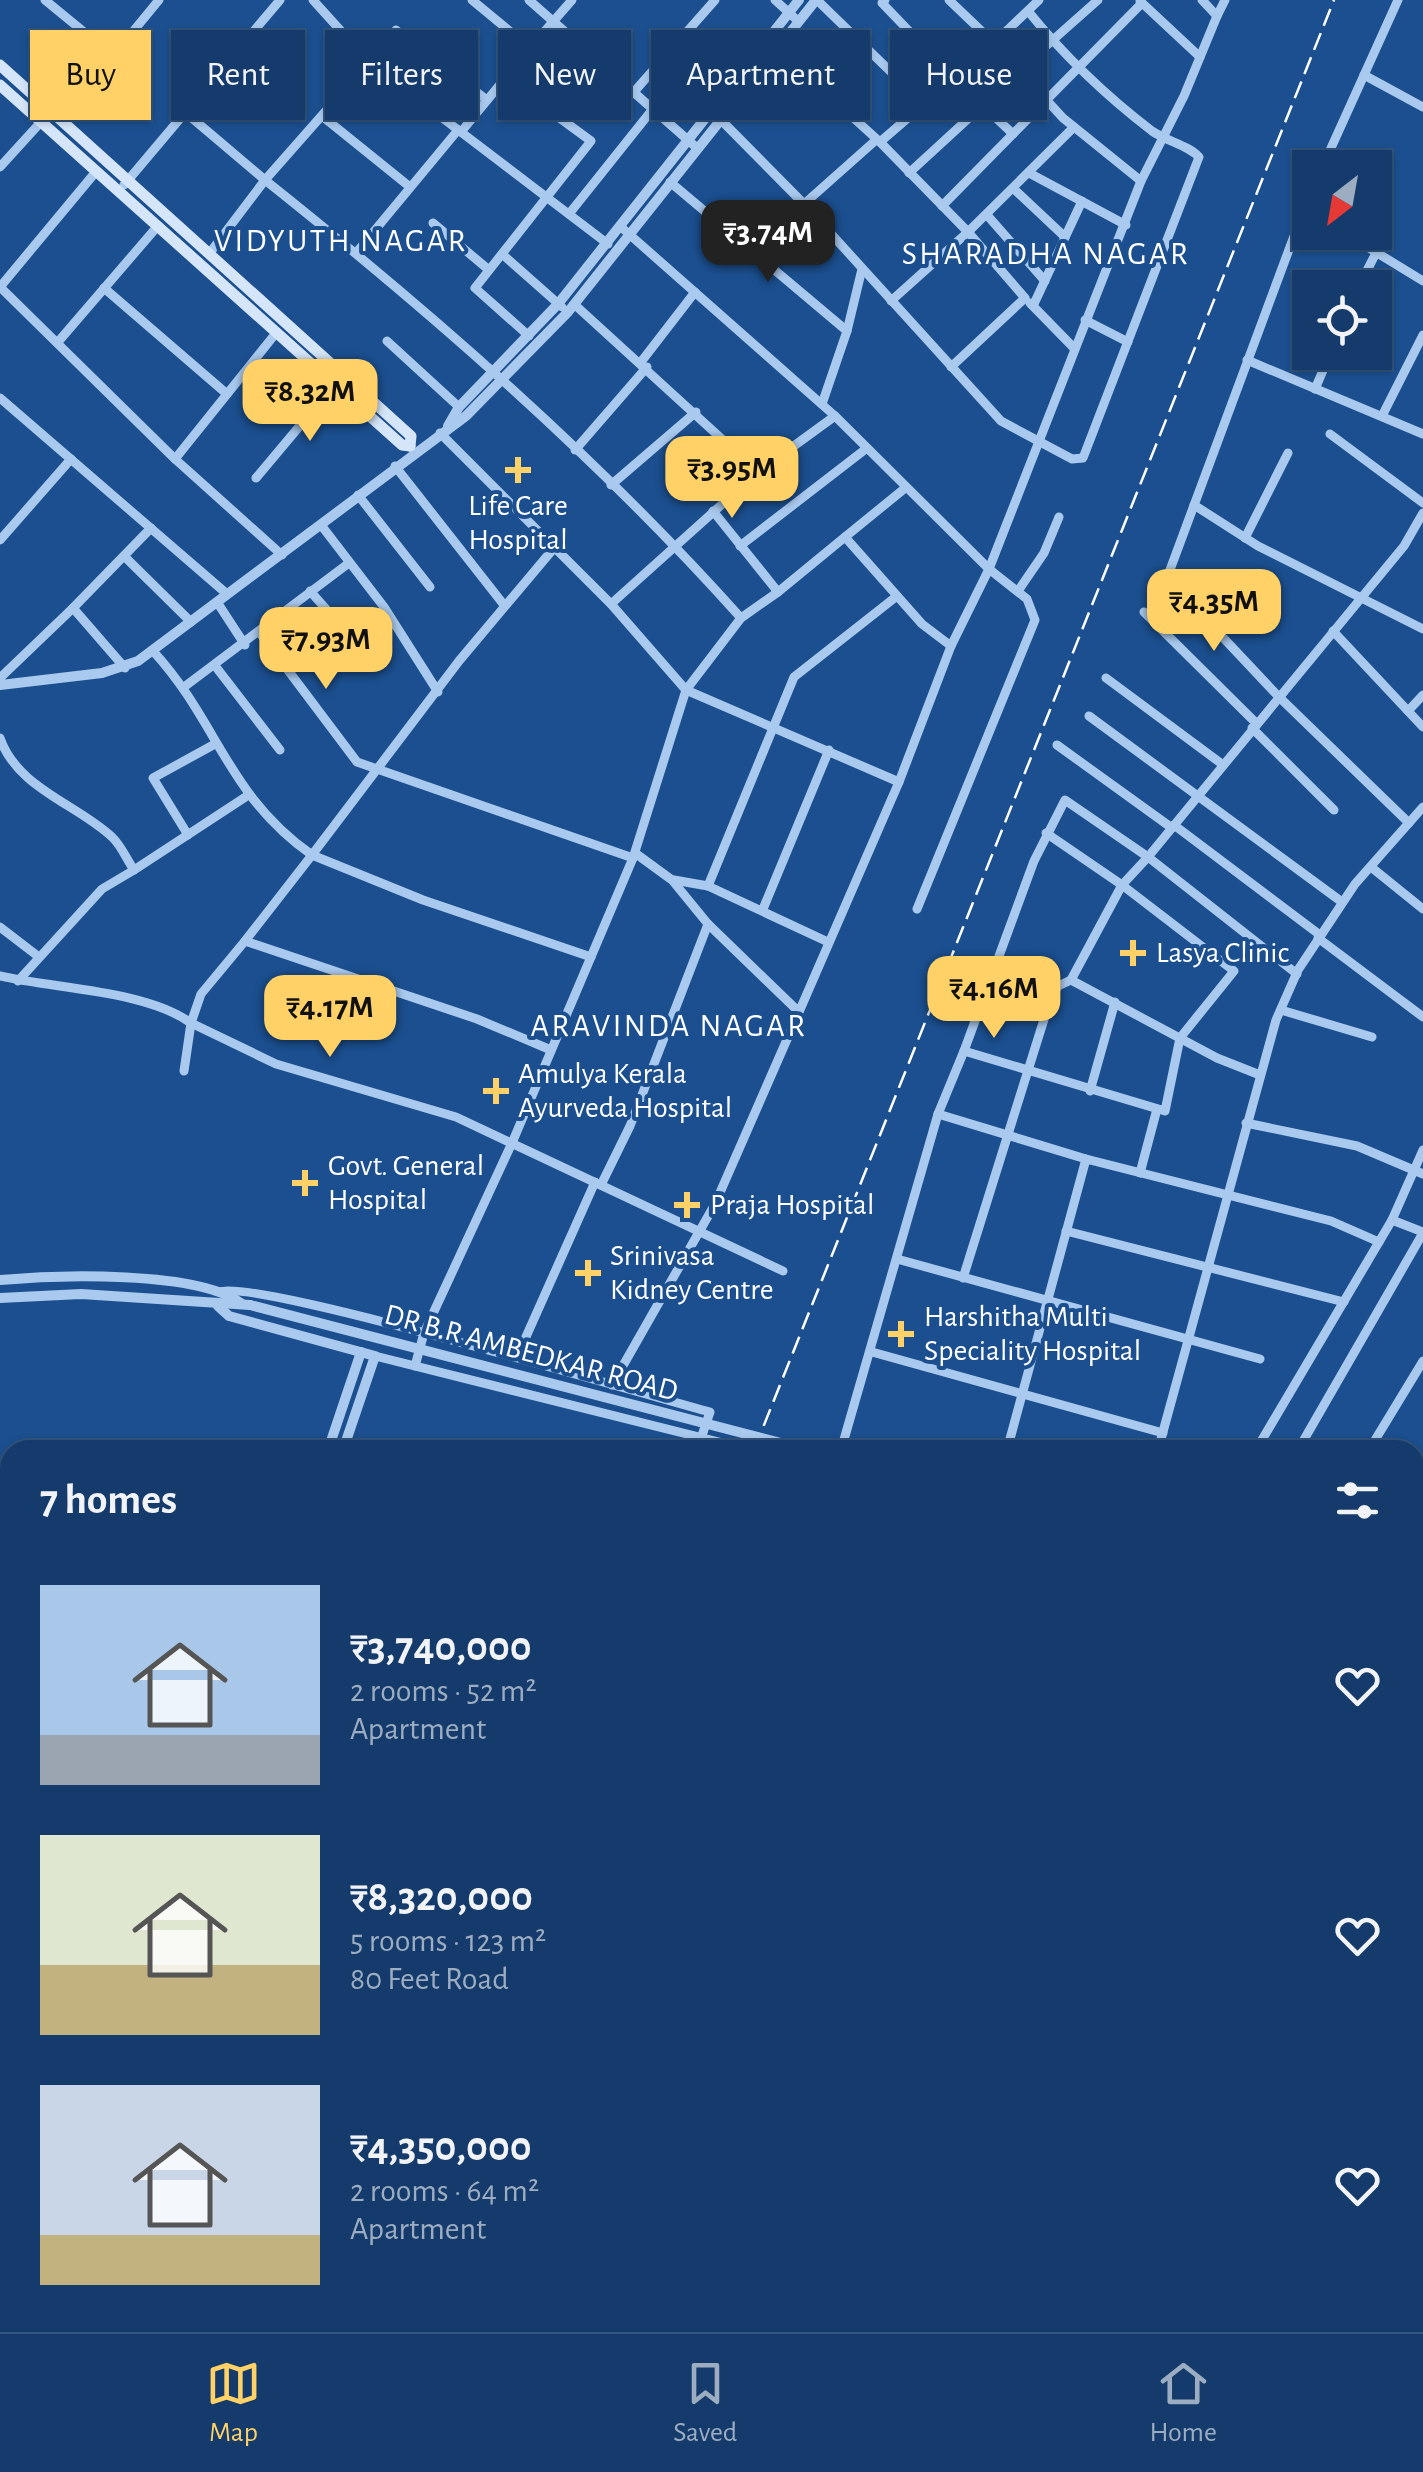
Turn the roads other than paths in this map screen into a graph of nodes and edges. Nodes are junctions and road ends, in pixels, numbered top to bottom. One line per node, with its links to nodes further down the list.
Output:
1 (159, 0): 27 (street)
2 (280, 0): 28 (street)
3 (312, 0): 29 (street)
4 (472, 0): 30 (street)
5 (529, 0): 25 (street)
6 (572, 0): 25 (street)
7 (714, 0): 47 (street)
8 (776, 0): 24 (street)
9 (800, 0): 24 (street)
10 (817, 0): 24 (street); 41 (street)
11 (949, 0): 21 (street)
12 (968, 0): 21 (street)
13 (1039, 0): 22 (street)
14 (1098, 0): 36 (street)
15 (1202, 0): 23 (street)
16 (1225, 0): 23 (street)
17 (1398, 0): 42 (street)
18 (50, 1): 26 (street)
19 (882, 1): 33 (street)
20 (1140, 2): 38 (street); 40 (street)
21 (958, 9): 34 (street)
22 (1028, 11): 35 (street); 36 (street)
23 (1217, 16): 38 (street)
24 (794, 17): 32 (street)
25 (552, 23): 31 (street); 47 (street)
26 (83, 30)
27 (133, 30)
28 (255, 30)
29 (340, 30)
30 (508, 30)
31 (546, 30)
32 (783, 30)
33 (909, 30)
34 (980, 30)
35 (1008, 30)
36 (1052, 41): 37 (street); 40 (street)
37 (1047, 45)
38 (1200, 57): 74 (street)
39 (0, 65): 45 (main road)
40 (1078, 68): 48 (street); 74 (street)
41 (890, 71)
42 (1364, 75): 51 (street); 77 (street)
43 (0, 85): 70 (main road)
44 (498, 87): 49 (street)
45 (30, 92)
46 (478, 93): 49 (street)
47 (632, 93): 52 (street)
48 (1047, 99)
49 (487, 100): 72 (street)
50 (1047, 101): 71 (street)
51 (1423, 106)
52 (651, 109)
53 (651, 111): 93 (street)
54 (325, 113): 55 (street)
55 (322, 116): 83 (street); 86 (street)
56 (60, 120): 82 (main road)
57 (180, 120): 82 (street)
58 (194, 120): 83 (street)
59 (445, 120): 72 (street)
60 (563, 120): 89 (street)
61 (664, 120): 76 (street)
62 (711, 120): 76 (street)
63 (718, 120): 76 (street)
64 (722, 120): 91 (street)
65 (855, 120): 75 (street)
66 (904, 120): 75 (street)
67 (967, 120): 79 (street)
68 (998, 120): 73 (street)
69 (1027, 120): 73 (street)
70 (40, 123): 78 (street); 80 (main road)
71 (1074, 128): 81 (street); 84 (street)
72 (460, 131): 86 (street); 89 (street)
73 (1013, 134): 92 (street)
74 (1163, 139): 84 (street); 126 (street)
75 (878, 141): 79 (street); 91 (street)
76 (692, 144): 85 (street); 98 (street)
77 (1330, 150)
78 (0, 167)
79 (910, 173): 92 (street)
80 (94, 174): 88 (main road); 113 (street)
81 (1031, 174): 87 (street); 90 (street)
82 (128, 180): 88 (street); 105 (main road)
83 (264, 180): 105 (street); 106 (street)
84 (1141, 181): 96 (street)
85 (670, 182): 98 (street); 120 (street)
86 (410, 187): 106 (street)
87 (1015, 190): 94 (street); 100 (street)
88 (118, 192): 97 (main road)
89 (547, 197): 93 (street); 107 (street)
90 (1082, 201): 96 (street); 100 (street)
91 (804, 204): 108 (street)
92 (942, 206): 99 (street)
93 (569, 214): 101 (street)
94 (987, 215): 99 (street); 112 (street)
95 (432, 223): 109 (street)
96 (1126, 224): 119 (street)
97 (156, 228): 114 (street); 121 (main road)
98 (626, 231): 101 (street); 115 (street); 118 (street)
99 (968, 232): 116 (street); 117 (street)
100 (1065, 238): 112 (street)
101 (608, 244): 118 (street)
102 (1292, 248): 128 (street)
103 (1371, 250): 104 (street)
104 (1376, 253): 110 (street); 111 (street)
105 (209, 254): 147 (main road)
106 (356, 254): 132 (street)
107 (502, 254): 109 (street); 118 (street)
108 (862, 269): 116 (street); 120 (street)
109 (489, 270): 123 (street)
110 (1367, 270)
111 (1423, 280)
112 (1045, 281): 117 (street)
113 (0, 287): 125 (street)
114 (104, 288): 125 (street); 135 (street)
115 (695, 292): 129 (street); 137 (street)
116 (891, 301): 130 (street)
117 (1029, 302): 127 (street); 130 (street)
118 (567, 307): 123 (street); 129 (street); 132 (street)
119 (1085, 320): 126 (street); 127 (street)
120 (847, 332): 137 (street)
121 (276, 333): 133 (main road); 135 (street)
122 (1423, 335): 141 (street)
123 (529, 336): 132 (street)
124 (387, 340): 138 (street)
125 (58, 342): 151 (street)
126 (1128, 342): 145 (street)
127 (1074, 348): 145 (street)
128 (1246, 360): 134 (street); 159 (street)
129 (644, 364): 139 (street); 148 (street)
130 (951, 367): 145 (street)
131 (1323, 370): 134 (street)
132 (497, 378): 138 (street); 142 (street); 148 (street)
133 (334, 385): 147 (main road); 154 (street)
134 (1315, 389): 141 (street)
135 (227, 394): 151 (street)
136 (0, 398): 150 (street)
137 (822, 404): 140 (street)
138 (460, 407): 142 (street)
139 (696, 412): 153 (street); 155 (street)
140 (835, 416): 146 (street); 153 (street)
141 (1382, 416): 144 (street)
142 (444, 430): 147 (street); 170 (street)
143 (1330, 434): 158 (street)
144 (1423, 434)
145 (1037, 441): 174 (street)
146 (867, 448): 156 (street); 169 (street)
147 (413, 449): 152 (street)
148 (575, 450): 155 (street)
149 (1288, 453): 166 (street)
150 (71, 459): 164 (street); 167 (street)
151 (175, 459): 172 (street)
152 (395, 466): 157 (street); 184 (street)
153 (758, 472): 160 (street)
154 (256, 478)
155 (610, 485): 168 (street)
156 (904, 489): 165 (street); 174 (street)
157 (358, 495): 163 (street); 175 (street)
158 (1423, 503)
159 (1194, 505): 166 (street); 204 (street)
160 (713, 511): 168 (street); 169 (street)
161 (1423, 513): 181 (street)
162 (1060, 517): 177 (street)
163 (321, 525): 172 (street); 173 (street)
164 (152, 528): 171 (street); 179 (street)
165 (845, 537): 178 (street); 180 (street)
166 (1246, 538): 181 (street)
167 (0, 540)
168 (675, 545): 183 (street); 187 (street)
169 (740, 546): 178 (street)
170 (554, 548): 183 (street); 184 (street)
171 (124, 556): 185 (street); 188 (street)
172 (282, 556): 179 (street)
173 (349, 563): 176 (street); 202 (street)
174 (989, 569): 177 (street); 193 (street)
175 (430, 587)
176 (310, 591): 191 (street); 195 (street)
177 (1018, 591): 237 (street)
178 (778, 592): 187 (street)
179 (227, 594): 182 (street)
180 (897, 596): 193 (street); 207 (street)
181 (1360, 598): 189 (street); 190 (street)
182 (217, 602): 188 (street); 192 (street)
183 (611, 604): 201 (street)
184 (504, 606): 202 (street)
185 (73, 608): 197 (street); 199 (street)
186 (1144, 612): 208 (street)
187 (741, 618): 201 (street)
188 (191, 622): 194 (street)
189 (1423, 629)
190 (1333, 631): 204 (street); 205 (street)
191 (260, 633): 192 (street); 216 (street)
192 (245, 644): 196 (street)
193 (951, 646): 217 (street)
194 (153, 651): 197 (street); 200 (street)
195 (364, 652)
196 (216, 667): 200 (street); 213 (street)
197 (124, 668): 199 (street)
198 (1106, 678): 215 (street)
199 (0, 681)
200 (184, 687): 211 (street)
201 (686, 690): 207 (street); 227 (street)
202 (438, 692): 216 (street)
203 (1423, 695): 205 (street)
204 (1278, 696): 208 (street); 222 (street)
205 (1408, 711): 209 (street)
206 (1089, 716): 219 (street)
207 (772, 724): 214 (street); 233 (street)
208 (1254, 726): 215 (street); 221 (street)
209 (1423, 726)
210 (0, 738): 230 (street)
211 (216, 744): 218 (street); 225 (street)
212 (1057, 745): 223 (street)
213 (280, 750)
214 (829, 750): 217 (street); 235 (street)
215 (1222, 764): 219 (street)
216 (376, 770): 226 (street); 227 (street)
217 (899, 782): 242 (street)
218 (246, 796): 225 (street); 226 (street)
219 (1196, 796): 223 (street); 234 (street)
220 (1423, 807): 222 (street)
221 (1334, 810)
222 (1409, 824): 229 (street)
223 (1173, 826): 228 (street); 240 (street)
224 (1046, 833): 228 (street); 232 (street); 249 (street)
225 (188, 834): 230 (street)
226 (312, 854): 241 (street); 244 (street)
227 (634, 855): 231 (street); 244 (street)
228 (1148, 857): 232 (street); 245 (street)
229 (1372, 867): 234 (street); 236 (street)
230 (134, 870): 243 (street)
231 (672, 880): 233 (street); 238 (street)
232 (1122, 885): 248 (street); 257 (street)
233 (708, 886): 235 (street)
234 (1342, 902): 240 (street)
235 (762, 909): 242 (street)
236 (1423, 909)
237 (916, 910)
238 (708, 924): 253 (street); 273 (street)
239 (0, 927): 243 (street)
240 (1319, 937): 245 (street); 254 (street)
241 (244, 941): 255 (street); 258 (street)
242 (828, 942): 253 (street)
243 (39, 957): 247 (street)
244 (591, 957): 258 (street)
245 (1296, 974): 252 (street)
246 (0, 976): 247 (street)
247 (18, 980): 255 (street)
248 (1071, 980): 250 (street); 251 (street)
249 (985, 987): 251 (street); 259 (street)
250 (1115, 1002): 257 (street); 263 (street)
251 (1047, 1007): 261 (street)
252 (1280, 1010): 256 (street); 262 (street)
253 (799, 1012): 276 (street)
254 (1423, 1017)
255 (191, 1023): 260 (street); 268 (street)
256 (1372, 1037)
257 (1180, 1038): 262 (street); 264 (street)
258 (551, 1050): 268 (street)
259 (964, 1052): 261 (street); 265 (street)
260 (184, 1071)
261 (1025, 1072): 263 (street); 267 (street)
262 (1260, 1075): 266 (street)
263 (1090, 1091): 264 (street)
264 (1157, 1109): 272 (street)
265 (938, 1114): 267 (street); 280 (street)
266 (1246, 1124): 271 (street); 274 (street)
267 (1005, 1134): 270 (street); 283 (street)
268 (512, 1143): 273 (street); 291 (street)
269 (1423, 1150): 271 (street)
270 (1086, 1158): 272 (street); 277 (street)
271 (1418, 1172): 275 (street)
272 (1140, 1173): 274 (street)
273 (598, 1183): 276 (street); 296 (street)
274 (1228, 1197): 279 (street); 281 (street)
275 (1392, 1220): 278 (street); 279 (street)
276 (699, 1231): 282 (street); 300 (street)
277 (1066, 1231): 281 (street); 287 (street)
278 (1423, 1233): 312 (street)
279 (1379, 1242): 288 (street)
280 (897, 1259): 283 (street); 294 (street)
281 (1209, 1269): 288 (street); 292 (street)
282 (783, 1271)
283 (963, 1278): 287 (street)
284 (0, 1280): 285 (street, DR B.R AMBEDKAR ROAD)
285 (220, 1292): 289 (street, DR B.R AMBEDKAR ROAD); 291 (street)
286 (0, 1298): 290 (street, DR B.R AMBEDKAR ROAD)
287 (1048, 1302): 292 (street); 301 (street)
288 (1344, 1302): 311 (street)
289 (246, 1304): 290 (street, DR B.R AMBEDKAR ROAD); 307 (street, DR B.R AMBEDKAR ROAD, bridge)
290 (218, 1306): 293 (street)
291 (424, 1333): 296 (street); 299 (street)
292 (1188, 1337): 297 (street); 302 (street)
293 (360, 1352): 295 (street); 304 (street)
294 (872, 1352): 301 (street); 308 (street)
295 (375, 1356): 299 (street); 305 (street)
296 (517, 1357): 300 (street)
297 (1260, 1360)
298 (1423, 1361): 313 (street)
299 (415, 1366): 303 (street)
300 (612, 1386): 303 (street)
301 (1024, 1393): 302 (street); 309 (street)
302 (1164, 1433): 310 (street)
303 (702, 1438): 306 (street)
304 (331, 1440)
305 (346, 1440)
306 (710, 1440)
307 (770, 1440)
308 (844, 1440)
309 (1010, 1440)
310 (1162, 1440)
311 (1262, 1440)
312 (1304, 1440)
313 (1375, 1440)

